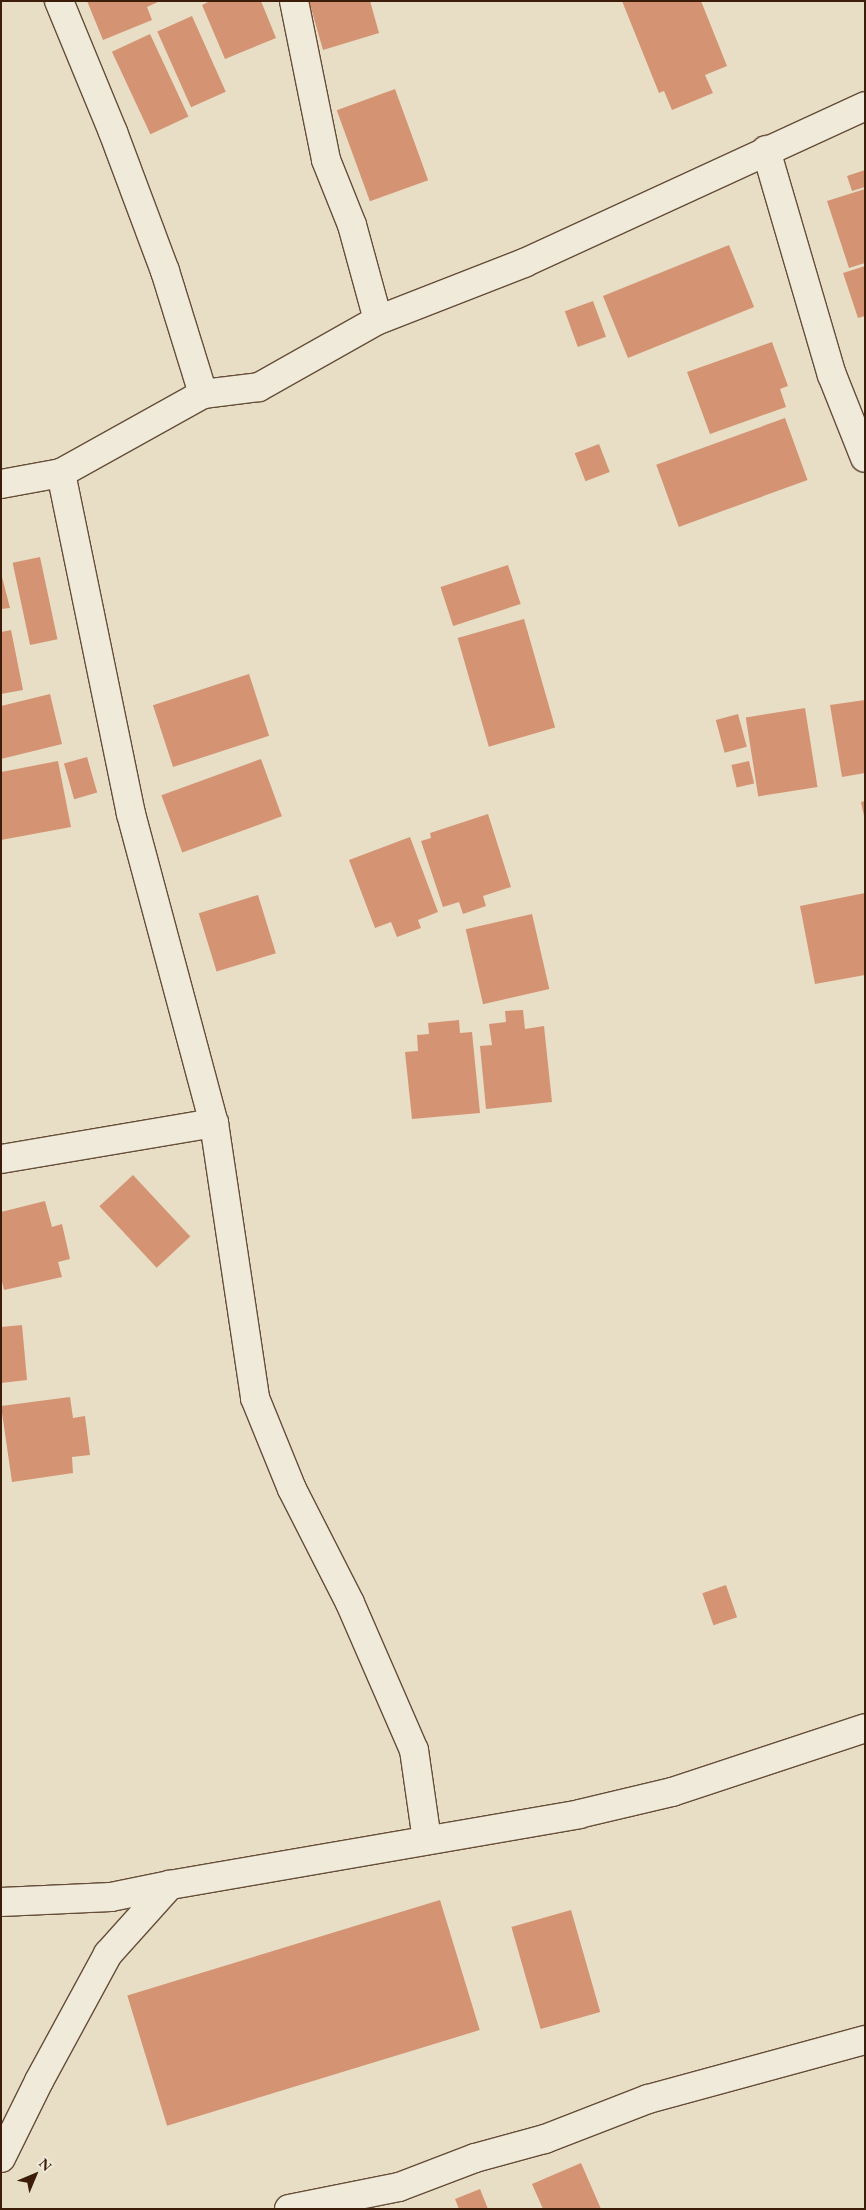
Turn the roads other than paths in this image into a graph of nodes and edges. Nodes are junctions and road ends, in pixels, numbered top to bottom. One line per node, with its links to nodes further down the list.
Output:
1 (59, 1): 6 (street)
2 (294, 1): 5 (street)
3 (865, 106): 4 (street)
4 (766, 150): 5 (street); 7 (street)
5 (378, 320): 6 (street)
6 (203, 394): 8 (street)
7 (865, 458)
8 (62, 473): 9 (street); 10 (street)
9 (1, 484)
10 (214, 1123): 11 (street); 13 (street)
11 (1, 1159)
12 (865, 1728): 13 (street)
13 (426, 1840): 14 (street)
14 (170, 1885): 15 (street); 17 (street)
15 (1, 1902)
16 (865, 2040): 18 (street)
17 (1, 2158)
18 (289, 2209)

